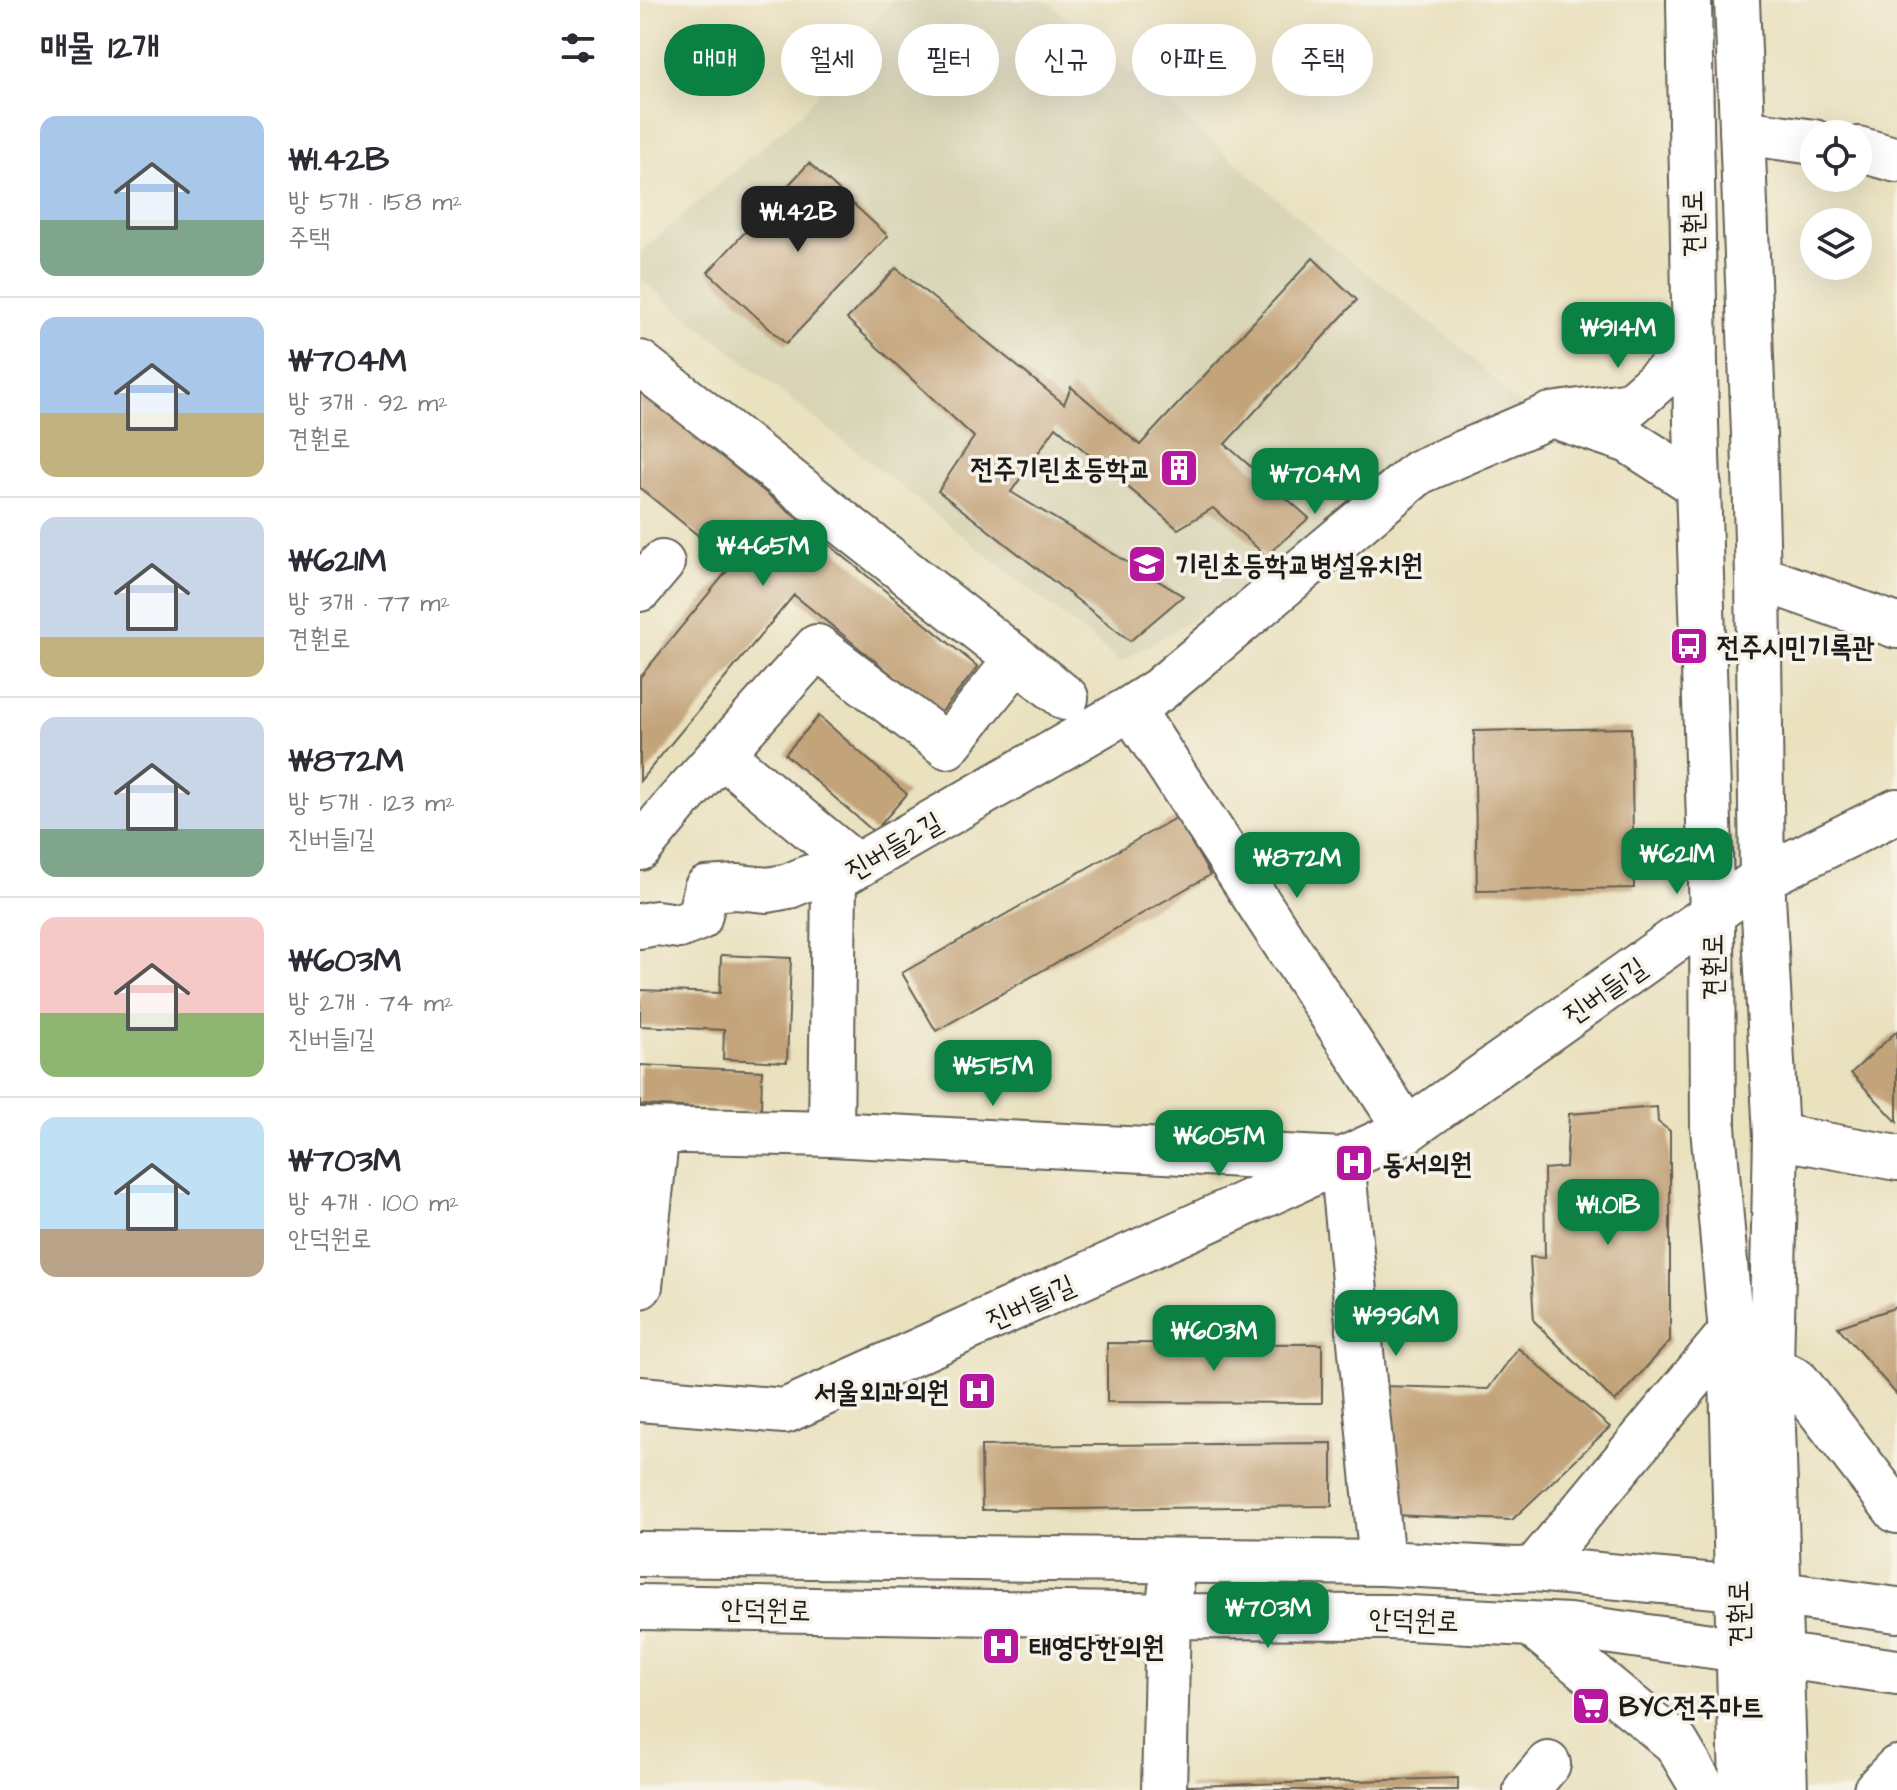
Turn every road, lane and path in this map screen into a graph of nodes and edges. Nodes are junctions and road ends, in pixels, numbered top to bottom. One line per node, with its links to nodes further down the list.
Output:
1 (1689, 0): 7 (street, 견훤로)
2 (1737, 0): 3 (street, 견훤로)
3 (1742, 132): 4 (street); 11 (street, 견훤로)
4 (1800, 140)
5 (1872, 153): 6 (street)
6 (1897, 160)
7 (1695, 348): 9 (street); 10 (street, 견훤로)
8 (640, 363): 13 (street)
9 (1624, 422): 10 (street); 15 (street)
10 (1699, 486): 21 (street, 견훤로)
11 (1758, 577): 12 (street); 20 (street, 견훤로)
12 (1897, 626)
13 (1017, 659): 14 (street); 16 (street)
14 (1066, 698)
15 (1131, 708): 19 (street, 진버들2길); 24 (street)
16 (721, 754): 18 (street); 19 (street)
17 (1897, 811): 20 (street, 진버들1길)
18 (640, 848)
19 (845, 872): 22 (street); 25 (street, 진버들2길)
20 (1762, 878): 21 (street, 진버들1길); 26 (street, 견훤로)
21 (1712, 914): 24 (street, 진버들1길); 30 (street, 견훤로)
22 (640, 926)
23 (649, 1130): 25 (street); 29 (street)
24 (1407, 1130): 28 (street, 진버들1길)
25 (831, 1134): 28 (street)
26 (1776, 1136): 27 (street); 31 (street, 견훤로)
27 (1897, 1158)
28 (1342, 1160): 32 (street, 진버들1길); 36 (street)
29 (640, 1286)
30 (1731, 1332): 37 (street); 38 (street, 견훤로)
31 (1771, 1367): 33 (street); 38 (street, 견훤로)
32 (640, 1399)
33 (1897, 1511)
34 (640, 1554): 35 (street, 안덕원로)
35 (1173, 1562): 36 (street, 안덕원로); 41 (street)
36 (1382, 1563): 37 (street, 안덕원로)
37 (1534, 1569): 38 (street, 안덕원로)
38 (1758, 1591): 40 (street, 안덕원로); 43 (street, 견훤로); 44 (street, 견훤로)
39 (640, 1607): 41 (street, 안덕원로)
40 (1897, 1610)
41 (1168, 1615): 42 (street, 안덕원로); 47 (street)
42 (1532, 1625): 43 (street, 안덕원로); 48 (street)
43 (1738, 1650): 44 (street, 안덕원로); 49 (street, 견훤로)
44 (1781, 1656): 45 (street, 안덕원로); 50 (street, 견훤로)
45 (1897, 1672)
46 (1897, 1768): 51 (street)
47 (1164, 1790)
48 (1704, 1790)
49 (1742, 1790)
50 (1785, 1790)
51 (1876, 1790)

